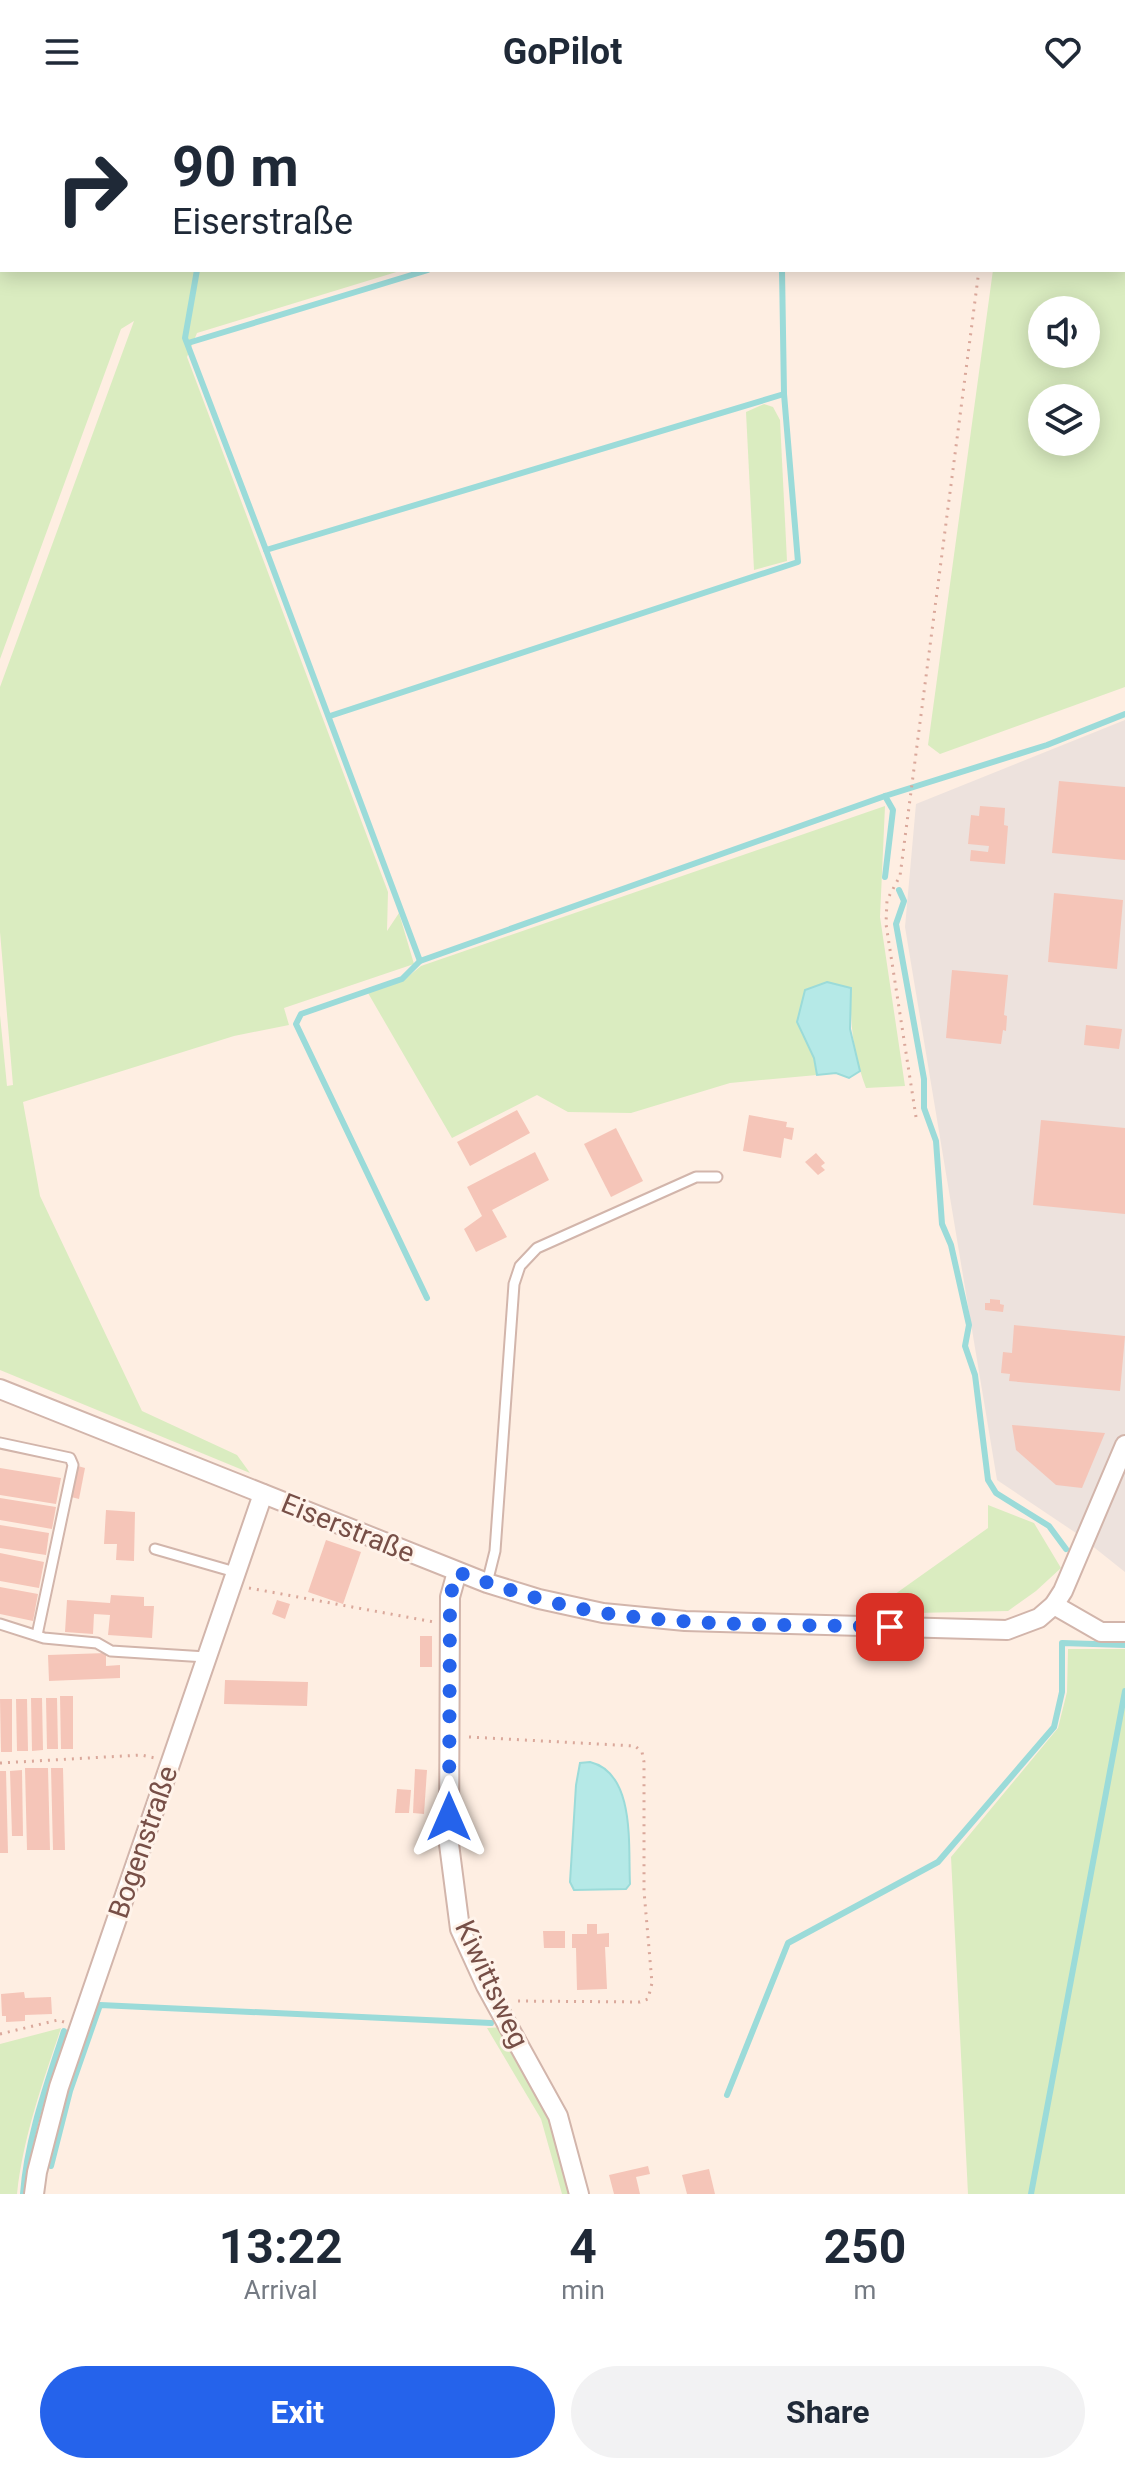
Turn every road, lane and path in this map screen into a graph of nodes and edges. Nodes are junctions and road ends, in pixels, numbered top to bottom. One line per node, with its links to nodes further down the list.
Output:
1 (979, 272): 2 (path)
2 (916, 1117)
3 (717, 1177): 11 (lane)
4 (0, 1389): 7 (street, Eiserstraße)
5 (0, 1443): 16 (lane)
6 (1125, 1445): 12 (street)
7 (263, 1494): 9 (street, Eiserstraße); 10 (street, Bogenstraße)
8 (155, 1549): 10 (lane)
9 (457, 1572): 11 (street, Eiserstraße); 14 (street, Kiwittsweg)
10 (233, 1578): 14 (path); 17 (street, Bogenstraße)
11 (487, 1583): 12 (street, Eiserstraße)
12 (1054, 1605): 15 (street)
13 (0, 1624): 16 (lane)
14 (449, 1625): 18 (street, Kiwittsweg)
15 (1125, 1632)
16 (37, 1635): 17 (lane)
17 (206, 1657): 19 (street, Bogenstraße)
18 (449, 1736): 21 (street, Kiwittsweg); 21 (path)
19 (171, 1761): 20 (path); 22 (street, Bogenstraße)
20 (0, 1763)
21 (497, 2005): 25 (street, Kiwittsweg)
22 (80, 2024): 23 (path); 24 (street, Bogenstraße)
23 (0, 2034)
24 (34, 2194)
25 (579, 2194)

